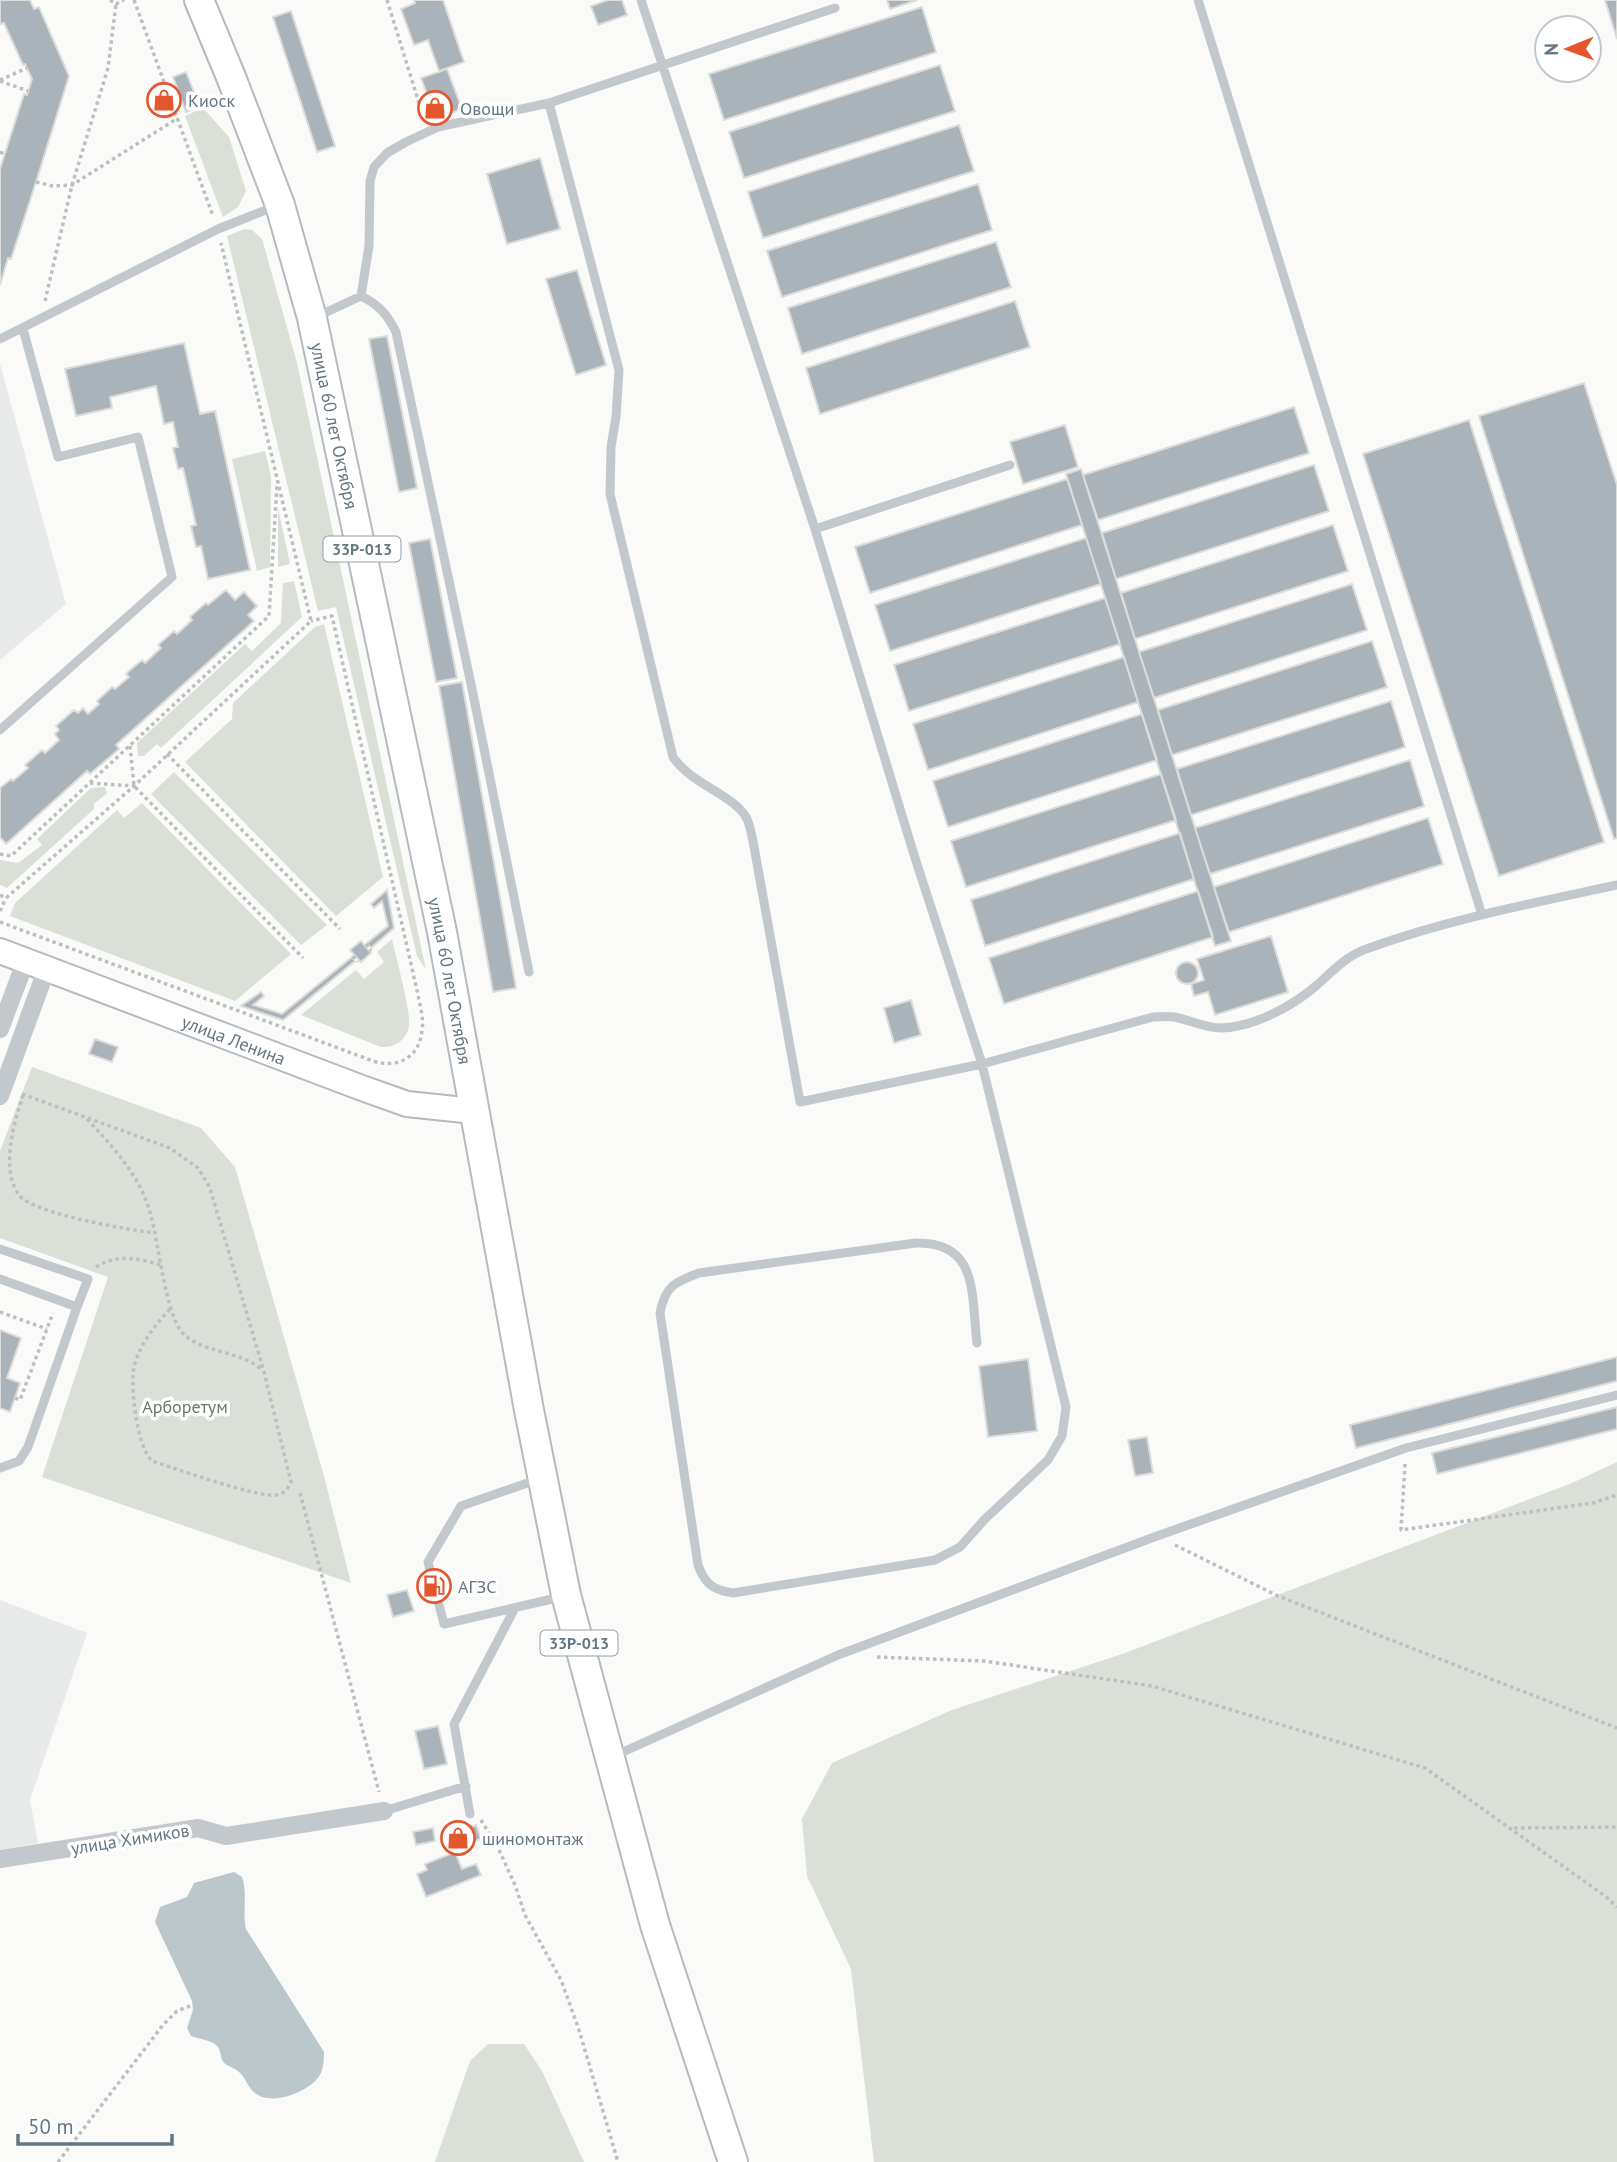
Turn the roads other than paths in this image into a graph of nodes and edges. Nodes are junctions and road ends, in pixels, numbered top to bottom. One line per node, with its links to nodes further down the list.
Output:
1 (199, 0): 7 (main road, улица 60 лет Октября / 33Р-013)
2 (641, 0): 5 (lane)
3 (1198, 0): 16 (lane)
4 (835, 8): 5 (lane)
5 (661, 64): 6 (lane); 13 (lane)
6 (549, 103): 8 (lane); 21 (lane)
7 (280, 205): 9 (main road, улица 60 лет Октября / 33Р-013); 10 (lane)
8 (361, 296): 9 (lane); 19 (lane)
9 (313, 318): 23 (main road, улица 60 лет Октября / 33Р-013)
10 (23, 329): 11 (lane); 14 (lane)
11 (0, 339)
12 (1010, 465): 13 (lane)
13 (815, 529): 21 (lane)
14 (0, 730)
15 (1617, 885): 16 (lane)
16 (1482, 915): 21 (lane)
17 (0, 951): 18 (main road, улица Ленина)
18 (36, 964): 20 (street); 22 (street); 23 (main road, улица Ленина)
19 (529, 972)
20 (0, 1029)
21 (982, 1064): 27 (lane)
22 (2, 1092)
23 (474, 1111): 30 (main road, 33Р-013)
24 (0, 1249): 26 (lane)
25 (0, 1279): 26 (lane)
26 (77, 1307): 29 (lane)
27 (977, 1343)
28 (1617, 1395): 33 (lane)
29 (0, 1468)
30 (541, 1479): 31 (main road, 33Р-013); 32 (lane)
31 (566, 1595): 32 (lane); 33 (main road, 33Р-013)
32 (515, 1608): 34 (lane)
33 (609, 1758): 38 (main road, 33Р-013)
34 (466, 1786): 35 (lane); 36 (lane)
35 (384, 1811): 37 (street, улица Химиков)
36 (470, 1814)
37 (0, 1859)
38 (733, 2162)

